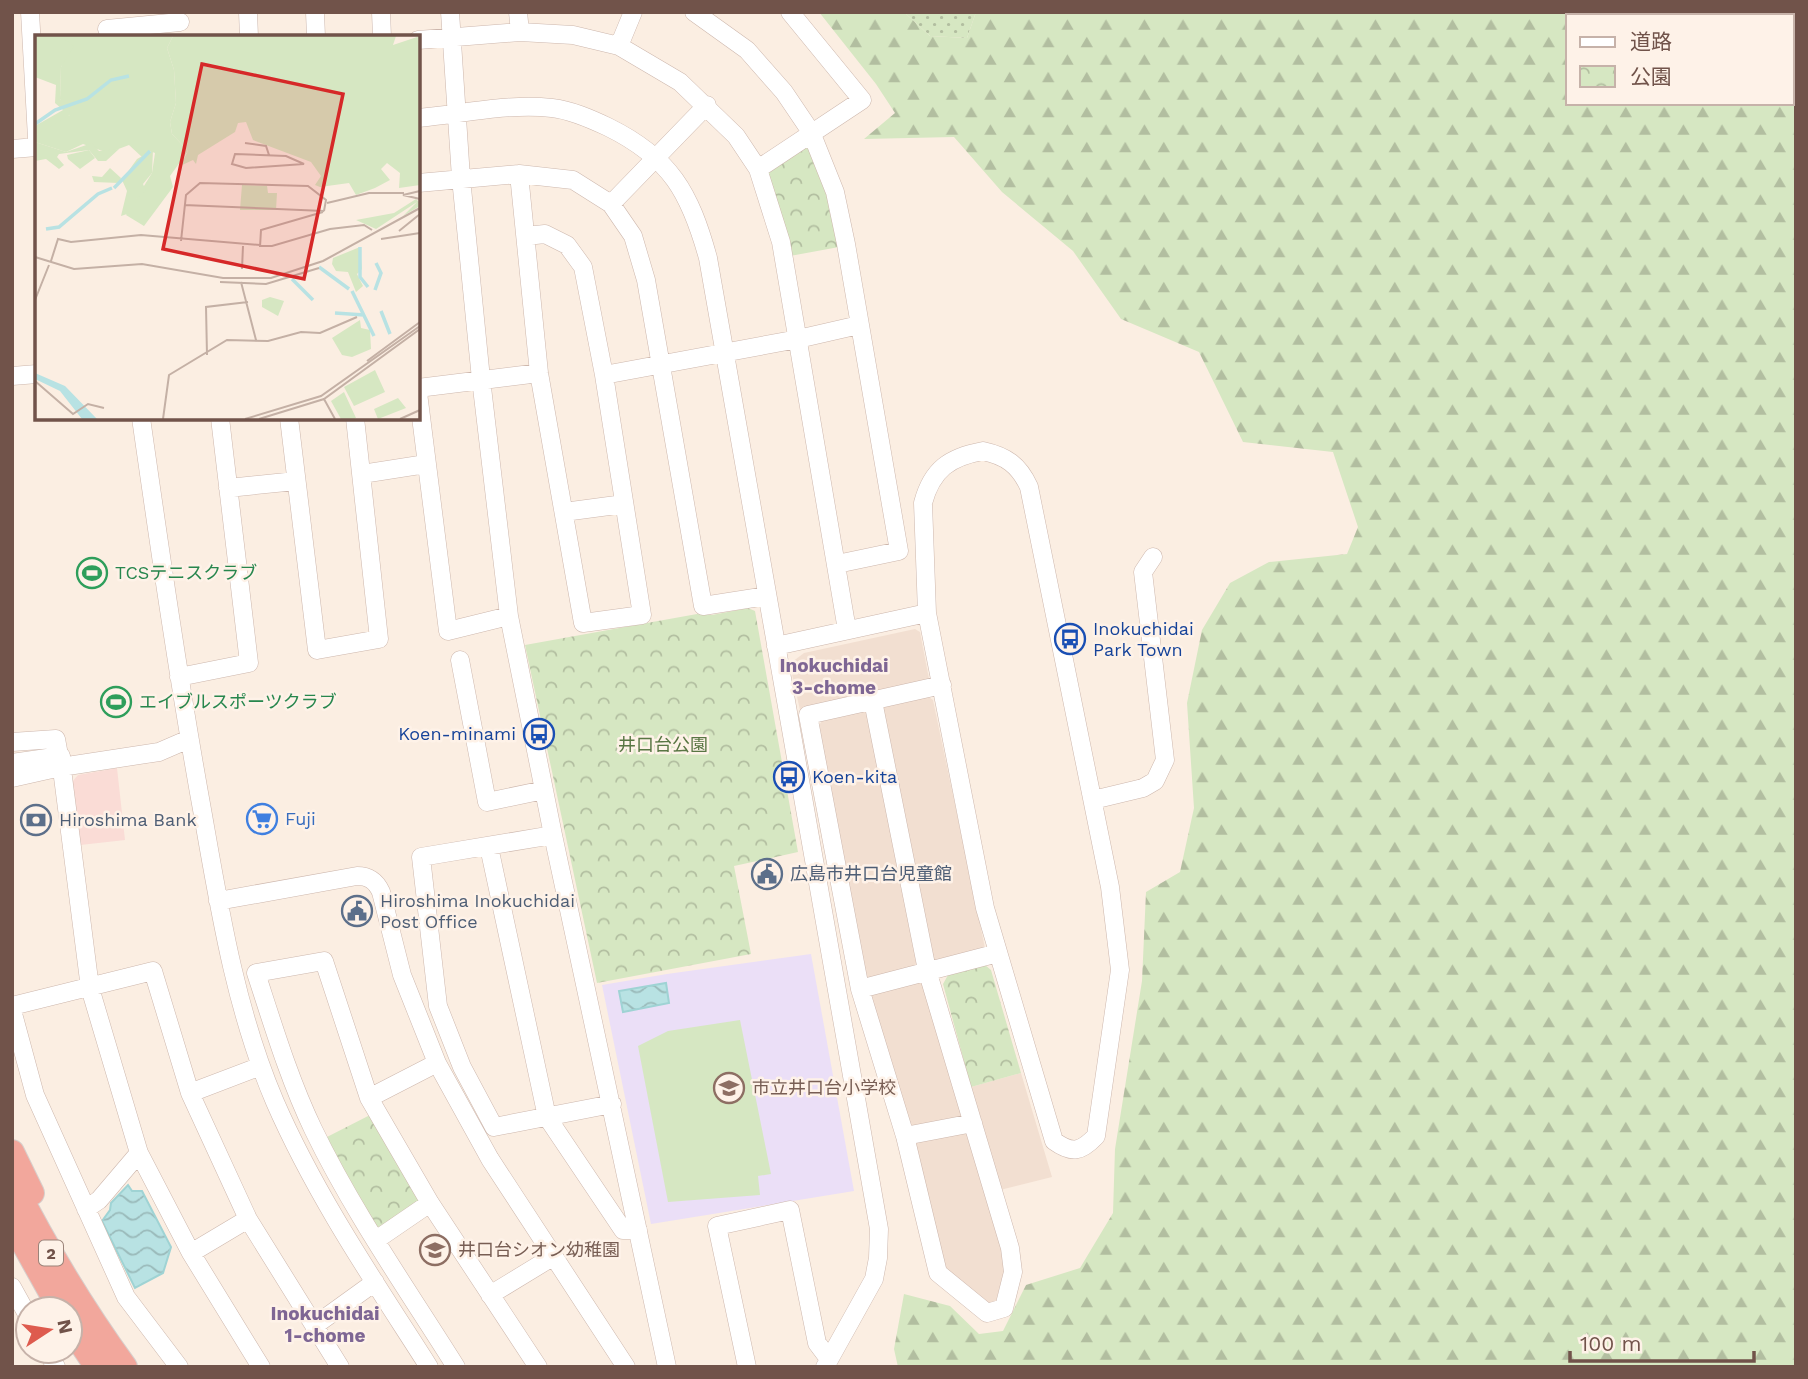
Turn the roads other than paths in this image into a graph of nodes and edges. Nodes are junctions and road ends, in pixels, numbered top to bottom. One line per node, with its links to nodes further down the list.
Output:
1 (30, 12): 19 (street)
2 (248, 12): 13 (street)
3 (314, 12): 14 (street)
4 (381, 12): 15 (street)
5 (450, 12): 16 (street)
6 (518, 12): 12 (street)
7 (633, 12): 18 (street)
8 (694, 12): 23 (street)
9 (790, 12): 23 (street)
10 (180, 24): 11 (street)
11 (107, 26)
12 (520, 32): 16 (street); 18 (street)
13 (249, 35)
14 (316, 35)
15 (382, 35)
16 (452, 37): 17 (street); 21 (street)
17 (420, 40)
18 (619, 46): 20 (street)
19 (35, 102)
20 (707, 105): 26 (street); 27 (street)
21 (456, 114): 22 (street); 26 (street); 29 (street)
22 (420, 118)
23 (811, 132): 27 (street); 33 (street)
24 (35, 147): 25 (street)
25 (12, 149)
26 (656, 156): 31 (street); 35 (street)
27 (758, 169): 34 (street)
28 (519, 174): 29 (street); 31 (street); 32 (street)
29 (461, 178): 30 (street); 41 (street)
30 (420, 183)
31 (611, 204): 36 (street)
32 (526, 236): 38 (street); 39 (street)
33 (859, 325): 34 (street); 55 (street)
34 (797, 339): 35 (street); 55 (street)
35 (725, 353): 36 (street); 56 (street)
36 (660, 366): 39 (street); 56 (street)
37 (35, 373): 40 (street)
38 (539, 373): 41 (street); 53 (street)
39 (604, 375): 52 (street)
40 (12, 376)
41 (481, 379): 42 (street); 58 (street)
42 (420, 390)
43 (420, 408): 48 (street)
44 (141, 420): 62 (street)
45 (220, 420): 51 (street)
46 (289, 420): 50 (street)
47 (355, 420): 49 (street)
48 (426, 464): 49 (street); 58 (street)
49 (362, 474): 50 (street)
50 (296, 481): 51 (street)
51 (228, 488): 62 (street)
52 (624, 505): 53 (street); 53 (street)
53 (564, 512)
54 (1153, 557): 71 (street)
55 (837, 564): 59 (street)
56 (767, 596): 60 (street)
57 (927, 613): 59 (street); 63 (street); 71 (street)
58 (509, 616): 70 (street)
59 (847, 630): 60 (street)
60 (776, 646): 107 (street)
61 (460, 660): 70 (street)
62 (178, 677): 65 (street)
63 (942, 685): 64 (street); 75 (street)
64 (873, 701): 76 (street); 78 (street)
65 (189, 739): 67 (street); 74 (street)
66 (12, 742): 67 (street)
67 (61, 762): 68 (street); 69 (street); 77 (street)
68 (12, 763)
69 (12, 778)
70 (544, 790): 72 (street)
71 (1093, 800): 75 (street)
72 (553, 835): 73 (street); 84 (street)
73 (489, 847): 85 (street); 85 (street)
74 (218, 901): 80 (street); 81 (street)
75 (998, 953): 76 (street)
76 (927, 971): 78 (street); 86 (street)
77 (90, 988): 79 (street); 82 (street); 89 (street)
78 (860, 989): 87 (street)
79 (12, 1008): 92 (street)
80 (437, 1063): 83 (street); 98 (street)
81 (261, 1066): 82 (street); 99 (street)
82 (191, 1093): 93 (street)
83 (369, 1098): 91 (street); 96 (street)
84 (611, 1104): 85 (street); 95 (street)
85 (547, 1117): 95 (street)
86 (973, 1123): 87 (street); 87 (street)
87 (905, 1136)
88 (12, 1152): 102 (highway)
89 (139, 1153): 92 (street); 97 (street)
90 (12, 1181): 101 (highway, 2)
91 (430, 1203): 96 (street); 103 (street)
92 (86, 1209): 110 (street)
93 (248, 1219): 97 (street); 104 (street)
94 (12, 1223): 100 (highway, 2)
95 (638, 1230): 117 (street)
96 (376, 1240): 114 (street)
97 (191, 1253): 111 (street)
98 (554, 1256): 103 (street); 116 (street)
99 (375, 1282): 104 (street); 113 (street)
100 (52, 1295)
101 (68, 1295)
102 (70, 1295)
103 (490, 1295): 115 (street)
104 (314, 1326): 112 (street)
105 (84, 1327): 109 (highway, 2)
106 (84, 1331): 108 (highway, 2)
107 (827, 1363): 118 (street)
108 (97, 1367)
109 (125, 1367)
110 (179, 1367)
111 (261, 1367)
112 (340, 1367)
113 (429, 1367)
114 (456, 1367)
115 (538, 1367)
116 (626, 1367)
117 (667, 1367)
118 (747, 1367)

